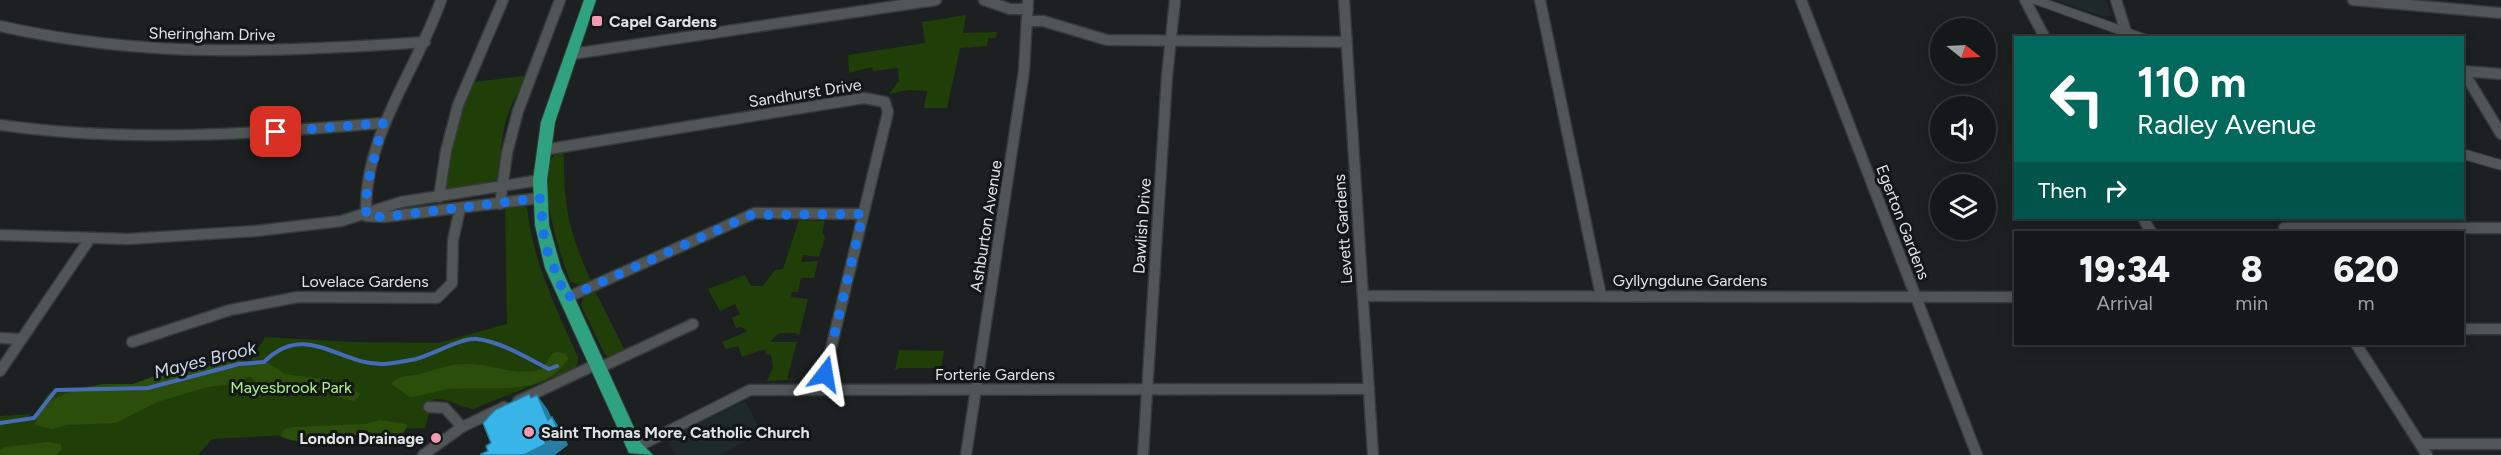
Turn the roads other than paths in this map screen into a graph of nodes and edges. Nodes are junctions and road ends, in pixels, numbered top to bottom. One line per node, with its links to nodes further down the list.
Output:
1 (441, 0): 23 (street)
2 (503, 0): 37 (street)
3 (560, 0): 36 (street)
4 (590, 0): 25 (main road)
5 (936, 0): 25 (street)
6 (984, 0): 15 (street)
7 (1175, 0): 22 (street, Dawlish Drive)
8 (1344, 0): 24 (street, Levett Gardens)
9 (1540, 0): 48 (street)
10 (1802, 0): 49 (street, Egerton Gardens)
11 (2025, 0): 20 (street)
12 (2036, 0): 19 (street)
13 (2116, 0): 19 (street)
14 (2353, 0): 16 (street)
15 (1028, 4): 17 (street, Ashburton Avenue)
16 (2501, 13)
17 (1027, 21): 22 (street); 64 (street, Ashburton Avenue)
18 (0, 26): 23 (street, Sheringham Drive)
19 (2126, 32): 21 (street)
20 (2044, 36)
21 (2137, 36)
22 (1171, 41): 24 (street); 63 (street, Dawlish Drive)
23 (425, 42): 29 (street)
24 (1346, 42): 47 (street, Levett Gardens)
25 (572, 54): 32 (main road)
26 (2464, 71): 28 (street)
27 (2464, 73): 31 (street)
28 (2501, 74)
29 (383, 123): 30 (street); 42 (street)
30 (0, 125)
31 (2501, 134)
32 (543, 150): 35 (main road); 41 (street, Sandhurst Drive)
33 (2464, 154): 34 (street)
34 (2501, 165)
35 (540, 180): 36 (street); 38 (main road)
36 (503, 188): 37 (street); 39 (street)
37 (439, 197): 42 (street)
38 (540, 198): 39 (street); 51 (main road)
39 (501, 204): 40 (street)
40 (460, 209): 42 (street); 57 (street, Lovelace Gardens)
41 (863, 214): 51 (street); 62 (street, Sandhurst Drive)
42 (366, 216): 46 (street)
43 (2501, 228): 44 (street)
44 (2285, 230)
45 (0, 236): 46 (street)
46 (89, 240): 56 (street)
47 (1363, 296): 48 (street, Gyllyngdune Gardens); 61 (street, Levett Gardens)
48 (1601, 296): 49 (street, Gyllyngdune Gardens)
49 (1916, 297): 50 (street, Gyllyngdune Gardens); 74 (street, Egerton Gardens)
50 (2014, 297)
51 (566, 298): 59 (main road)
52 (693, 324): 59 (street)
53 (2464, 329): 54 (street)
54 (2501, 329)
55 (0, 338): 56 (street)
56 (20, 339): 60 (street)
57 (132, 342)
58 (2357, 345): 68 (street)
59 (598, 366): 66 (street); 69 (main road)
60 (0, 371)
61 (1369, 389): 63 (street, Forterie Gardens); 73 (street, Levett Gardens)
62 (821, 390): 64 (street, Forterie Gardens); 69 (street, Forterie Gardens)
63 (1147, 390): 64 (street, Forterie Gardens); 72 (street, Dawlish Drive)
64 (976, 391): 71 (street, Ashburton Avenue)
65 (429, 407): 66 (street)
66 (462, 427): 70 (street)
67 (2501, 444): 68 (street)
68 (2423, 450)
69 (637, 452)
70 (423, 455)
71 (966, 455)
72 (1143, 455)
73 (1373, 455)
74 (1977, 455)

